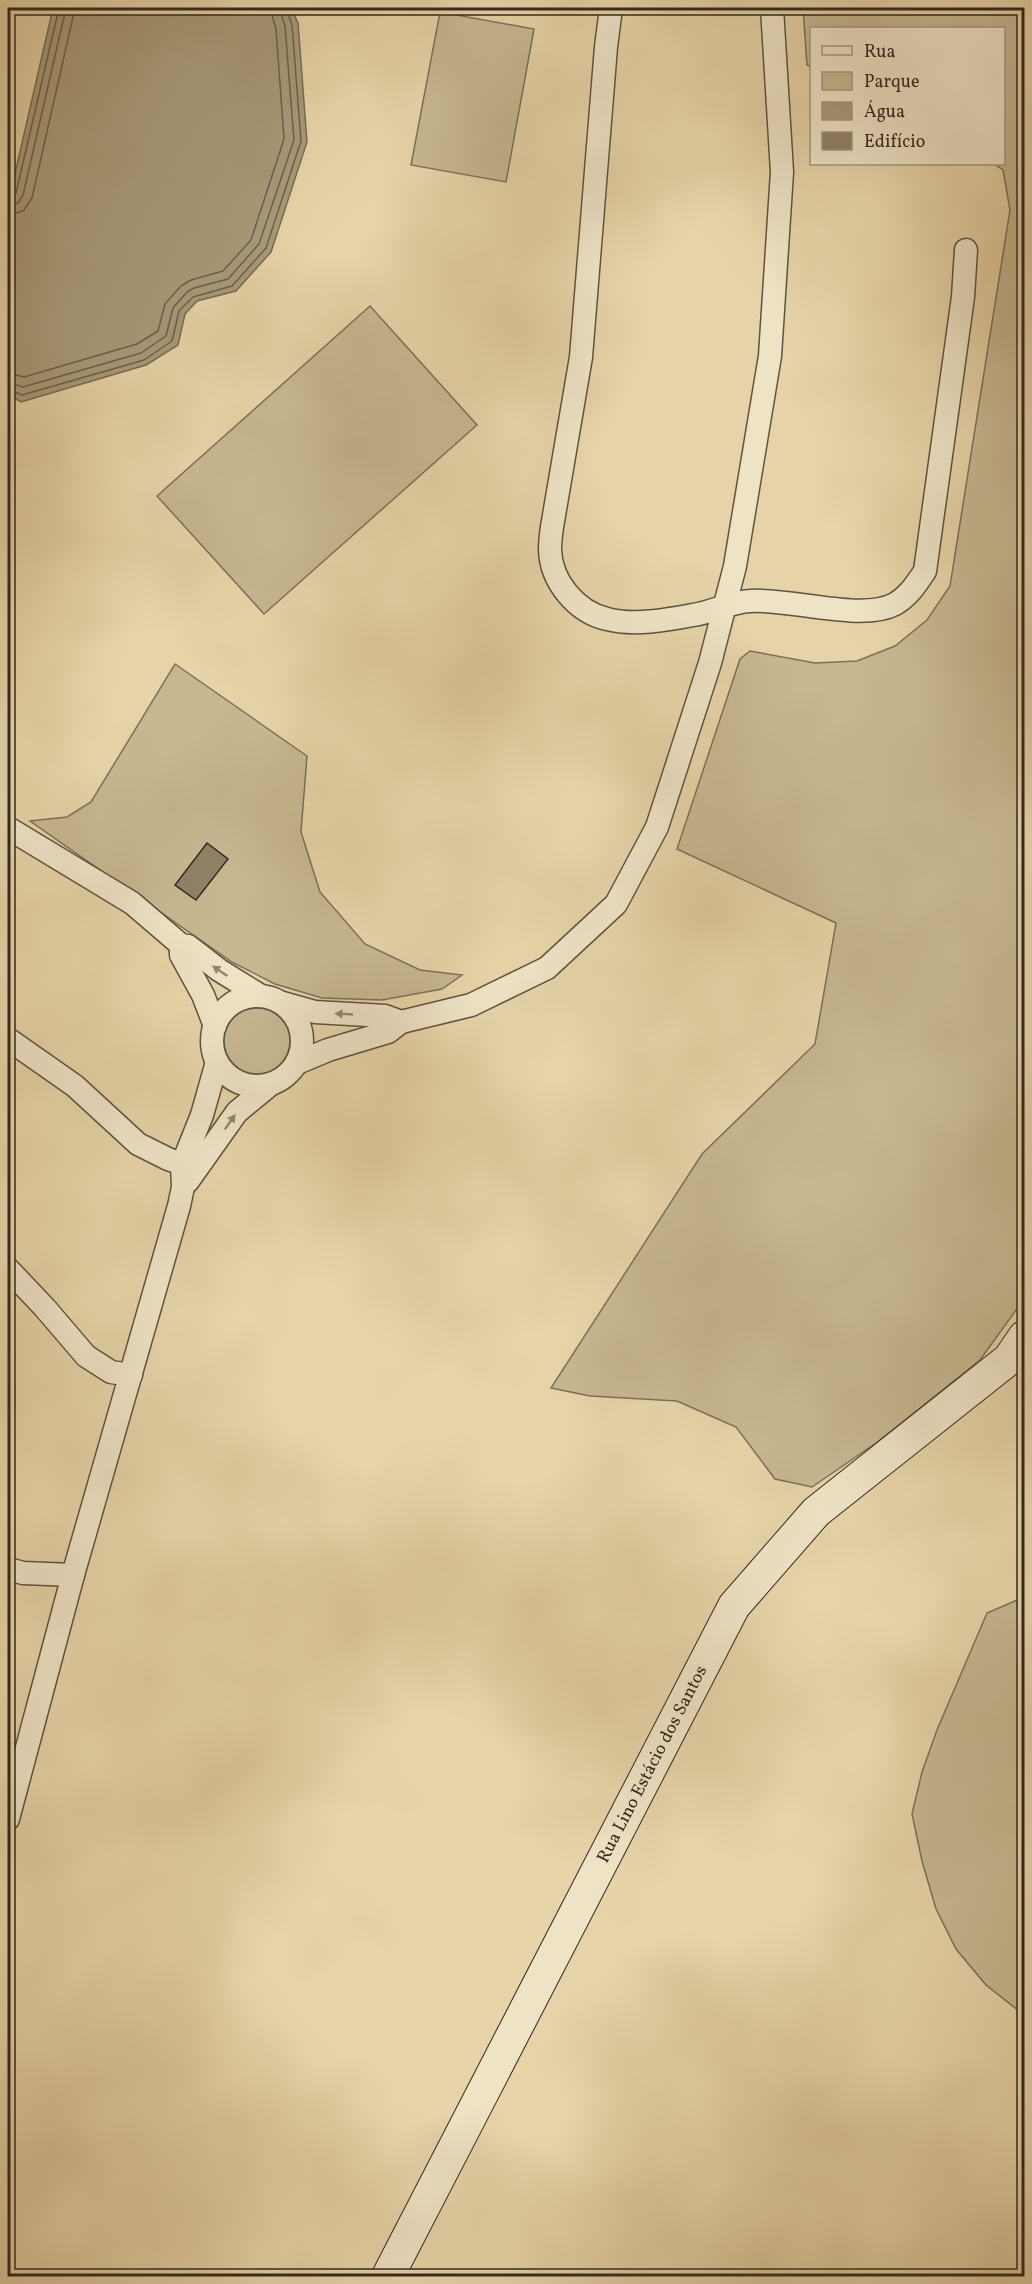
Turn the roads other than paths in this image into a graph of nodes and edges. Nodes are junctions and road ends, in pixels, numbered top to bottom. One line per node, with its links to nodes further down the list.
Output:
1 (611, 8): 4 (street)
2 (772, 8): 4 (street)
3 (966, 250): 4 (street)
4 (725, 605): 9 (street)
5 (8, 828): 6 (street)
6 (181, 945): 7 (street, one-way to 6); 10 (street)
7 (261, 996): 8 (street); 10 (street)
8 (283, 1003): 9 (street, one-way to 8); 13 (street)
9 (401, 1022): 13 (street)
10 (214, 1026): 12 (street)
11 (8, 1039): 15 (street)
12 (217, 1062): 14 (street); 15 (street)
13 (297, 1063): 14 (street)
14 (271, 1084): 15 (street, one-way to 14)
15 (190, 1167): 18 (street)
16 (8, 1269): 18 (street)
17 (1024, 1337): 22 (main road, Rua Lino Estácio dos Santos)
18 (131, 1375): 20 (street)
19 (8, 1569): 20 (street)
20 (73, 1575): 21 (street)
21 (8, 1819)
22 (388, 2277)

